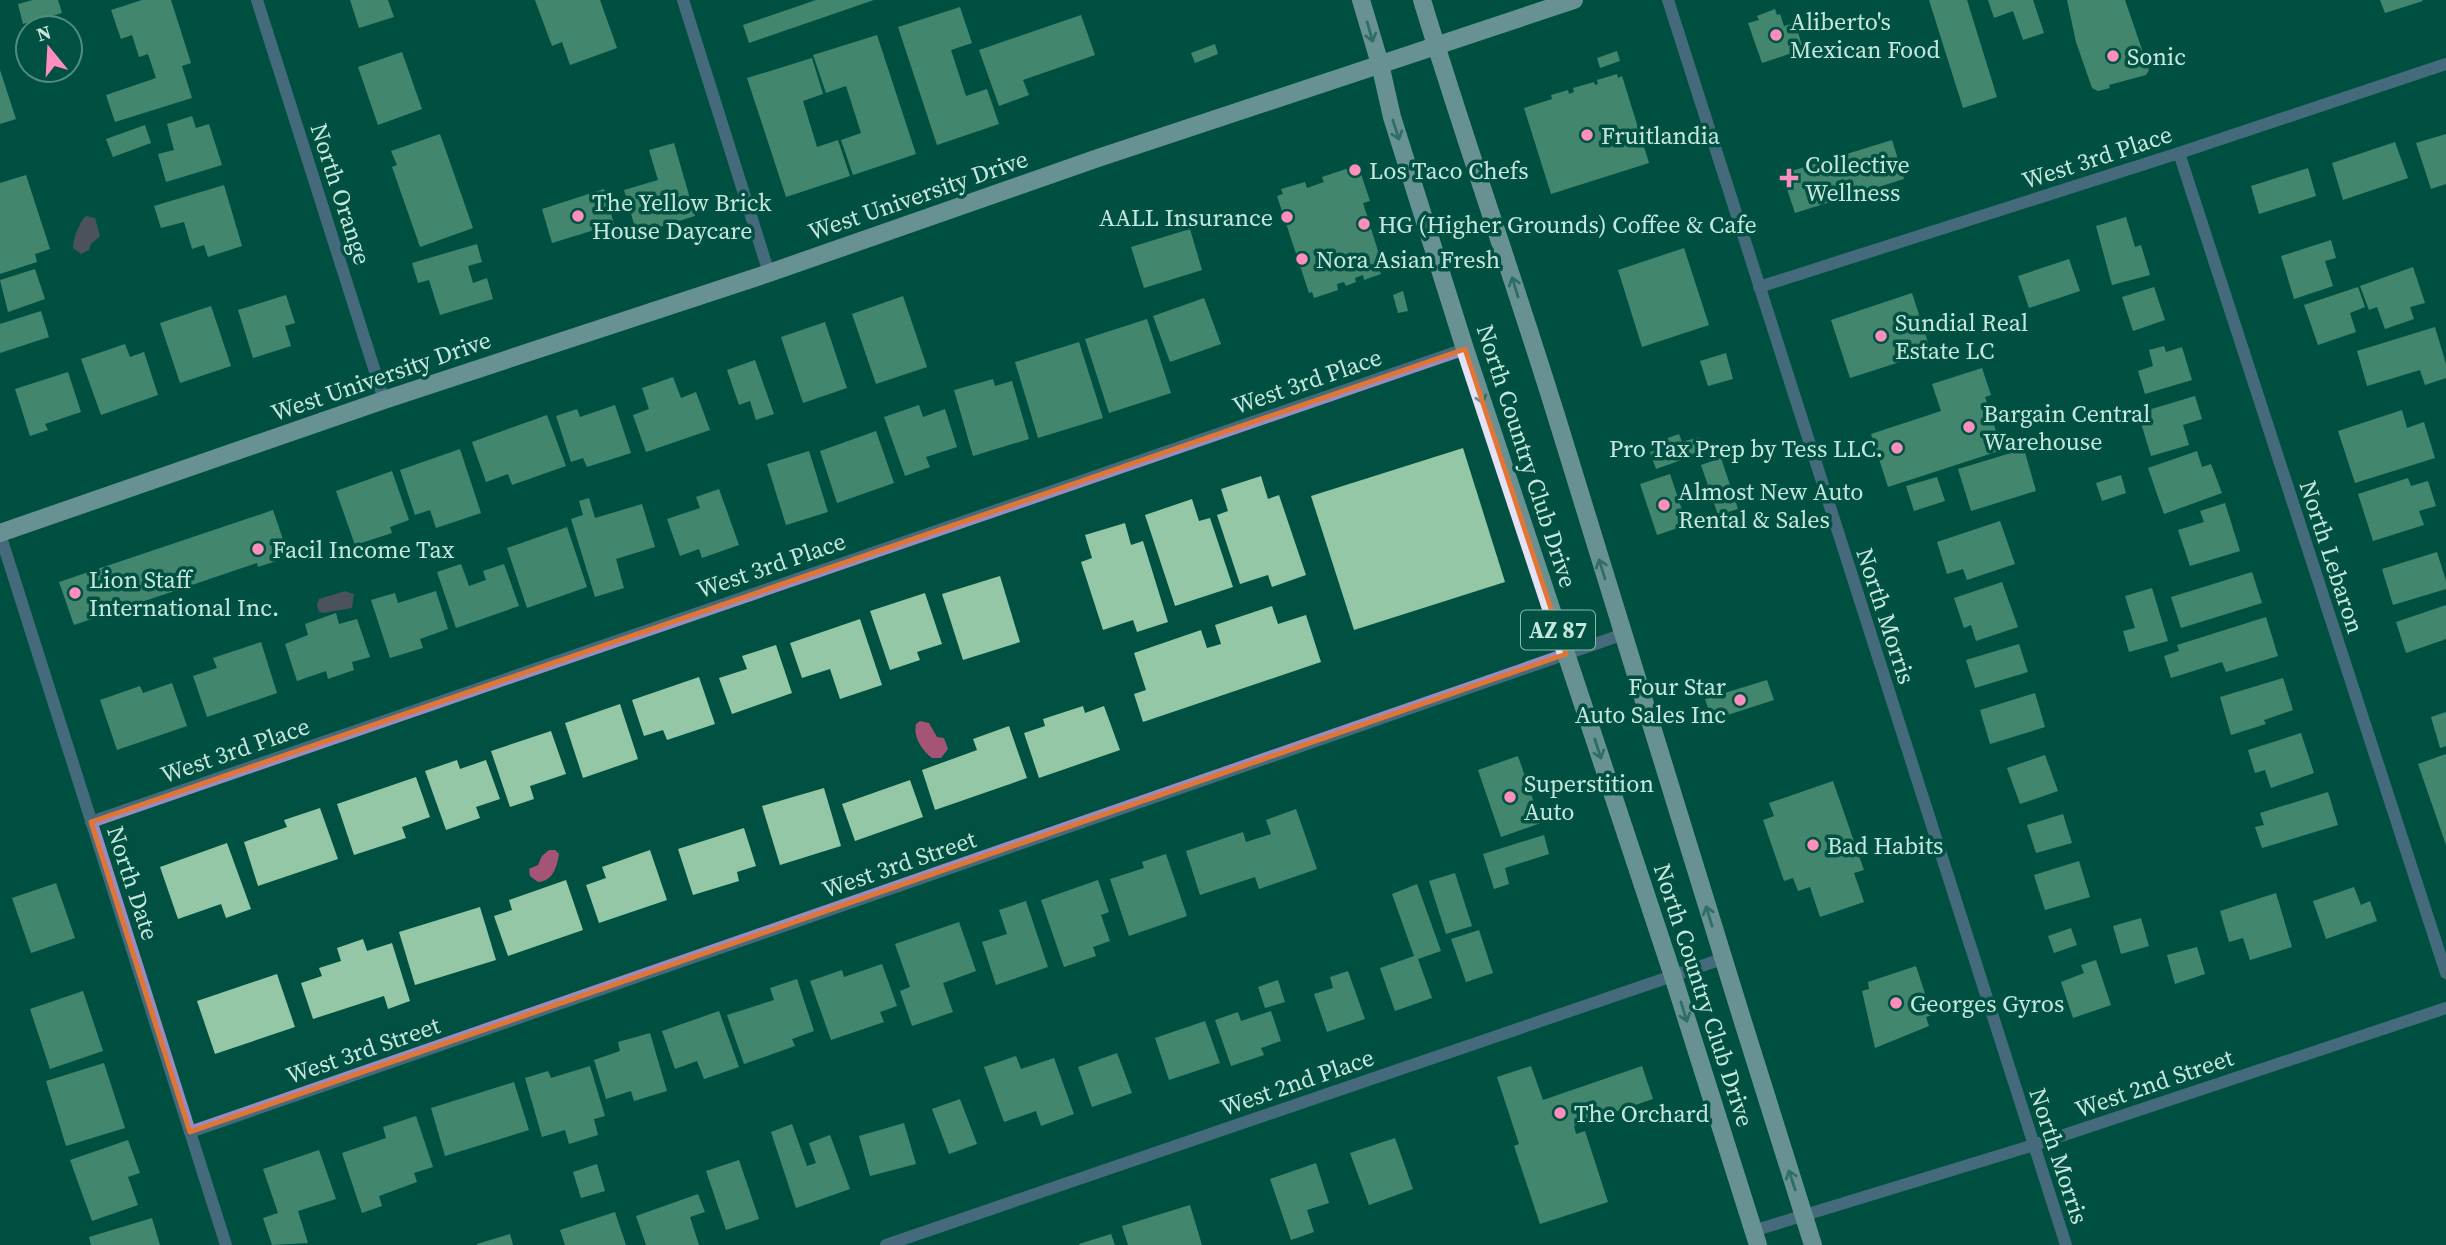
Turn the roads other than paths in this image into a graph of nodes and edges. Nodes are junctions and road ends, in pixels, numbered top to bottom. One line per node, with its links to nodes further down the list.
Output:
1 (257, 0): 14 (street, North Orange)
2 (682, 0): 11 (street)
3 (1361, 0): 8 (main road, North Country Club Drive / AZ 87, one-way to 8)
4 (1422, 0): 7 (main road, North Country Club Drive / AZ 87)
5 (1574, 0): 7 (main road, West University Drive)
6 (1668, 0): 12 (street, North Morris)
7 (1436, 46): 8 (main road, West University Drive); 16 (main road, North Country Club Drive / AZ 87, one-way to 7)
8 (1380, 64): 11 (main road, West University Drive); 13 (main road, North Country Club Drive / AZ 87, one-way to 13)
9 (2446, 64): 10 (street, West 3rd Place)
10 (2179, 153): 12 (street, West 3rd Place); 20 (street, North Lebaron)
11 (769, 273): 14 (main road, West University Drive)
12 (1759, 287): 24 (street, North Morris)
13 (1465, 349): 17 (main road, North Country Club Drive / AZ 87, one-way to 17); 18 (street, West 3rd Place)
14 (384, 400): 15 (main road, West University Drive)
15 (0, 533): 18 (street, North Date)
16 (1622, 635): 17 (street, West 3rd Street); 19 (main road, North Country Club Drive / AZ 87, one-way to 16)
17 (1566, 654): 21 (main road, North Country Club Drive / AZ 87, one-way to 21); 23 (street, West 3rd Street)
18 (91, 822): 23 (street, North Date)
19 (1722, 959): 21 (street, West 2nd Place); 25 (main road, North Country Club Drive / AZ 87, one-way to 19)
20 (2446, 974)
21 (1673, 976): 26 (main road, North Country Club Drive / AZ 87, one-way to 26); 28 (street, West 2nd Place)
22 (2446, 1008): 24 (street, West 2nd Street)
23 (190, 1132): 27 (street, North Date)
24 (2034, 1145): 25 (street, West 2nd Street); 30 (street, North Morris)
25 (1804, 1216): 26 (street, West 2nd Street); 29 (main road, North Country Club Drive / AZ 87)
26 (1755, 1238)
27 (226, 1245)
28 (886, 1245)
29 (1813, 1245)
30 (2066, 1245)

